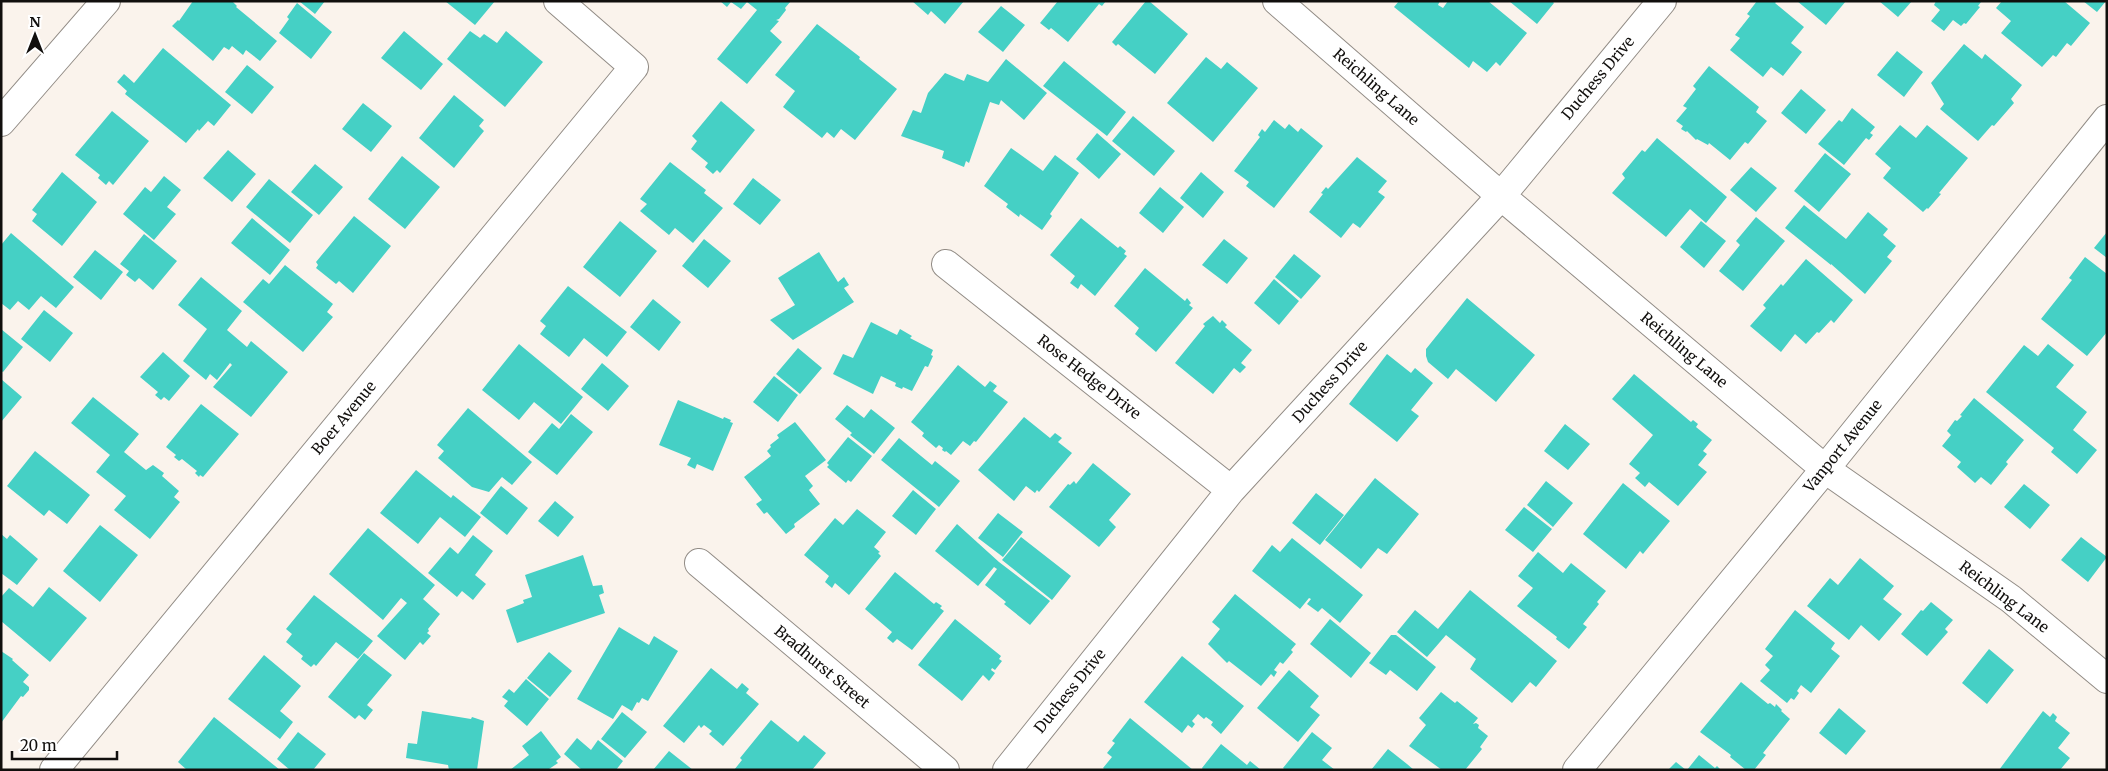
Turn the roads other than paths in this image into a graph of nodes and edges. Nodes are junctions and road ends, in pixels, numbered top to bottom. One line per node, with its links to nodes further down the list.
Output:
1 (106, 1): 6 (street)
2 (558, 1): 13 (street, Boer Avenue)
3 (1277, 1): 7 (street, Reichling Lane)
4 (1662, 1): 7 (street, Duchess Drive)
5 (2107, 119): 9 (street, Vanport Avenue)
6 (1, 122)
7 (1500, 196): 9 (street, Reichling Lane); 10 (street, Duchess Drive)
8 (946, 264): 10 (street, Rose Hedge Drive)
9 (1825, 469): 12 (street, Reichling Lane); 16 (street, Vanport Avenue)
10 (1231, 490): 15 (street, Duchess Drive)
11 (699, 563): 14 (street, Bradhurst Street)
12 (2107, 680)
13 (54, 770)
14 (945, 770)
15 (1007, 770)
16 (1577, 770)

